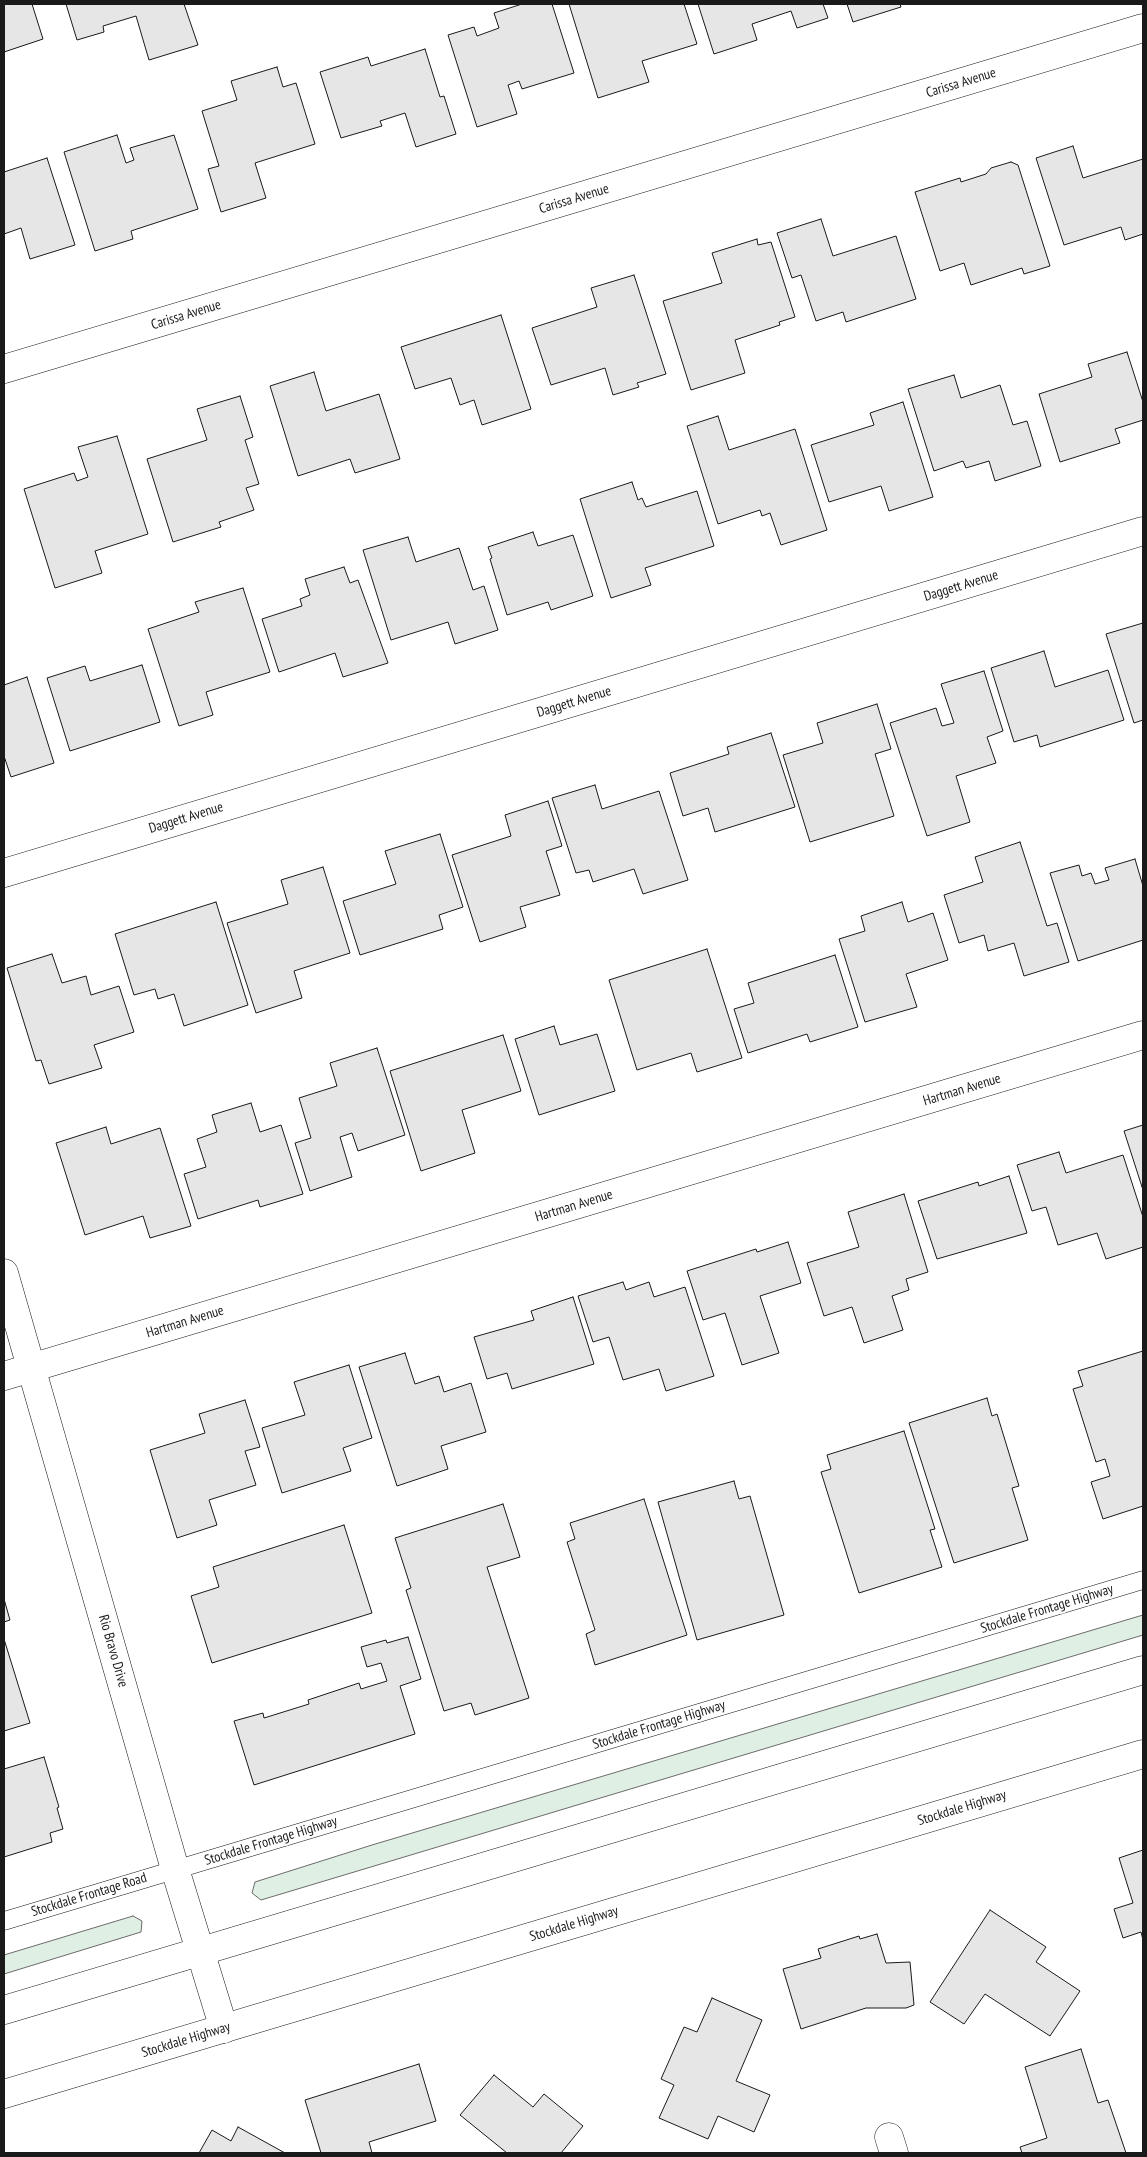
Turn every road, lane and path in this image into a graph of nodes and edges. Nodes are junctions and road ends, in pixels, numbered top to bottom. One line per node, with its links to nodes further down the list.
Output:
1 (1143, 28): 2 (street, Carissa Avenue)
2 (4, 369)
3 (1143, 532): 4 (street, Daggett Avenue)
4 (4, 873)
5 (1143, 1035): 7 (street, Hartman Avenue)
6 (4, 1273): 7 (street, Rio Bravo Drive)
7 (32, 1368): 8 (street, Hartman Avenue); 12 (street, Rio Bravo Drive)
8 (4, 1376)
9 (1143, 1580): 12 (lane, Stockdale Frontage Highway)
10 (1143, 1670): 14 (street)
11 (1143, 1754): 16 (street, Stockdale Highway)
12 (175, 1870): 13 (lane, Stockdale Frontage Road); 14 (street, Rio Bravo Drive)
13 (4, 1921)
14 (200, 1951): 15 (street); 16 (street, Rio Bravo Drive)
15 (4, 2010)
16 (224, 2029): 17 (street, Stockdale Highway)
17 (4, 2094)

